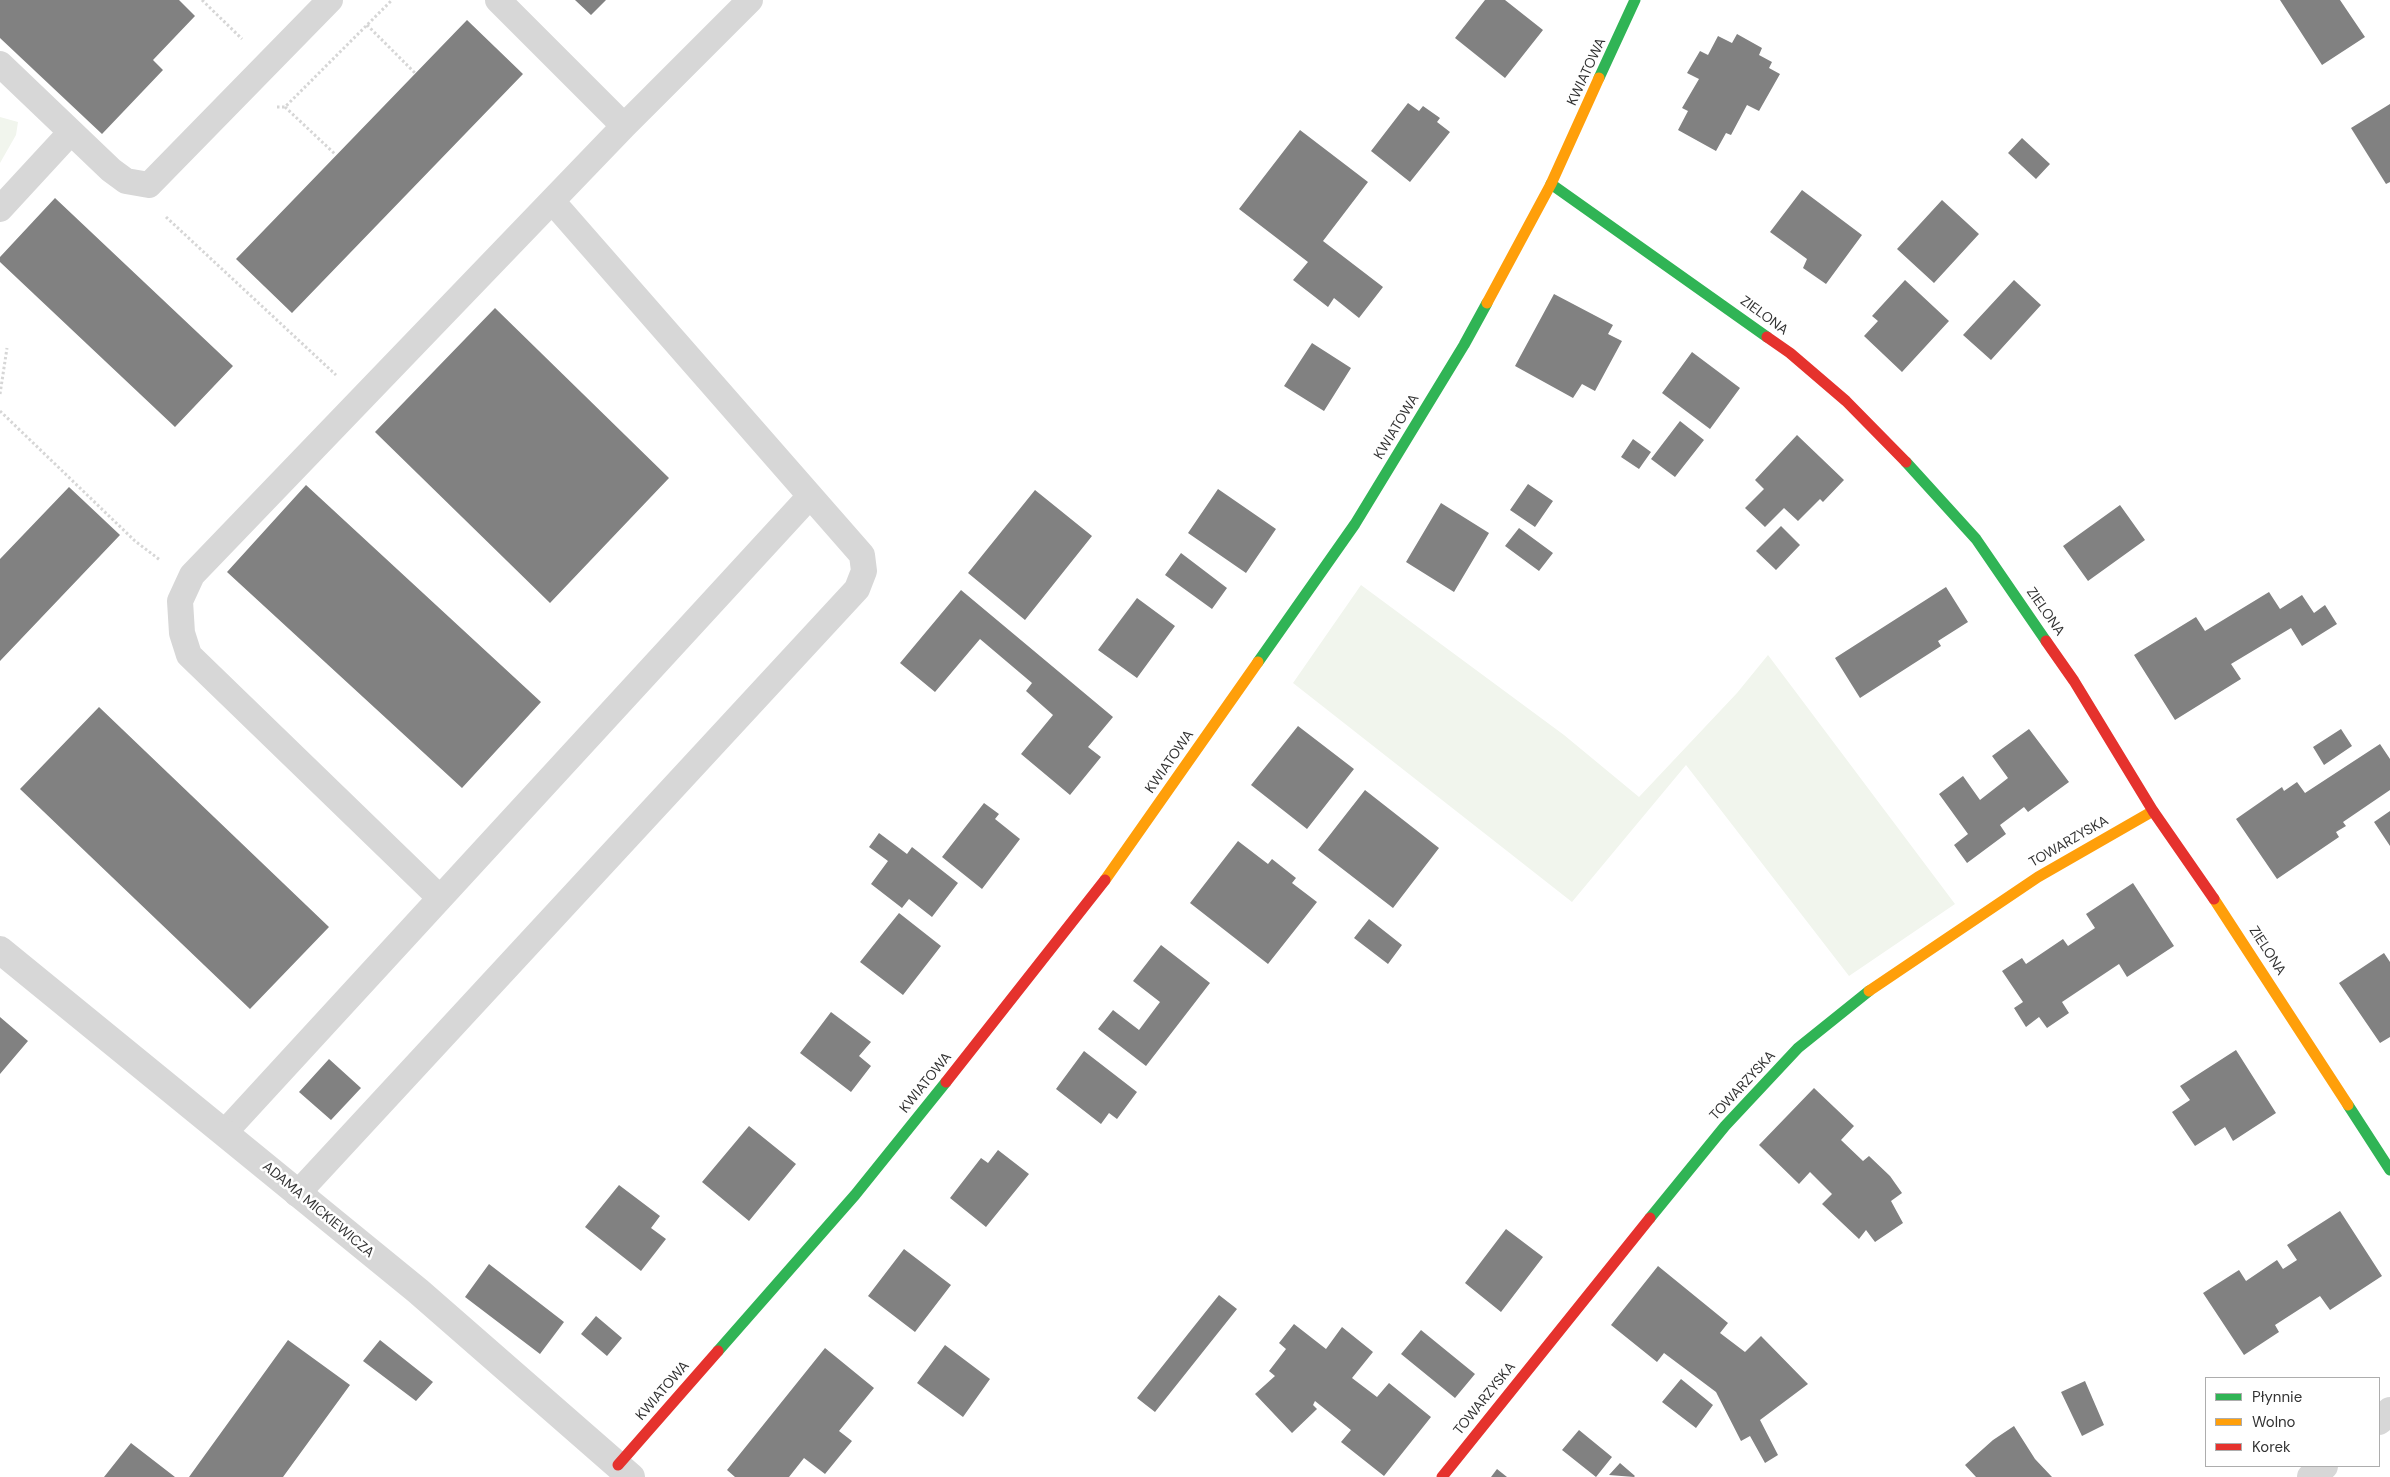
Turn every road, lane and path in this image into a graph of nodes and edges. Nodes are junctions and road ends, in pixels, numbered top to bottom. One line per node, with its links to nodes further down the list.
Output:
1 (202, 0): 8 (path)
2 (330, 0): 8 (lane)
3 (498, 0): 11 (lane)
4 (750, 0): 11 (lane)
5 (1635, 0): 14 (street, KWIATOWA)
6 (367, 25): 9 (path)
7 (0, 64): 12 (lane)
8 (268, 64): 15 (lane)
9 (415, 73)
10 (285, 107): 13 (path)
11 (624, 126): 16 (lane)
12 (71, 132): 15 (lane); 17 (lane)
13 (336, 155)
14 (1551, 184): 24 (street, ZIELONA); 33 (street, KWIATOWA)
15 (149, 185): 19 (path)
16 (552, 201): 22 (lane); 25 (lane)
17 (0, 209)
18 (7, 348): 20 (path)
19 (324, 364)
20 (0, 394)
21 (0, 411): 23 (path)
22 (810, 496): 25 (lane); 29 (lane)
23 (163, 562)
24 (2153, 811): 28 (street, ZIELONA); 34 (street, TOWARZYSKA)
25 (440, 898): 27 (lane)
26 (0, 950): 27 (street, ADAMA MICKIEWICZA)
27 (225, 1132): 29 (street, ADAMA MICKIEWICZA)
28 (2390, 1170)
29 (297, 1194): 33 (street, ADAMA MICKIEWICZA)
30 (2390, 1411): 31 (street)
31 (2380, 1420)
32 (2323, 1467): 35 (street)
33 (624, 1471)
34 (1442, 1477)
35 (2310, 1477)

